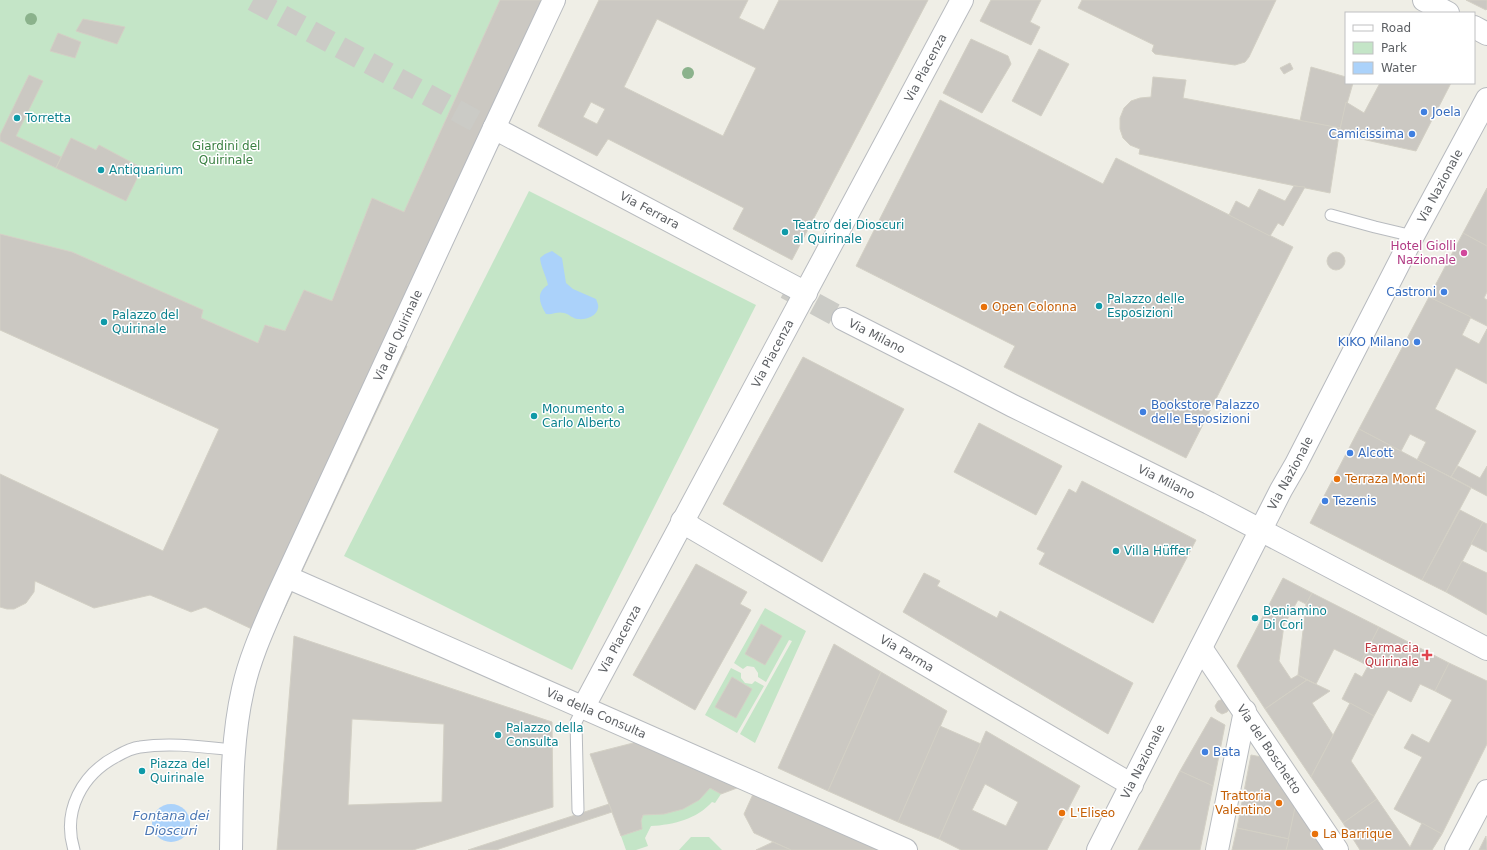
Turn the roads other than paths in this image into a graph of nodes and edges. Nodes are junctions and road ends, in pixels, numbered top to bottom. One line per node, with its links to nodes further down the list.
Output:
1 (554, 0): 8 (street, Via del Quirinale)
2 (962, 0): 11 (street, Via Piacenza)
3 (1424, 0): 4 (street)
4 (1446, 12)
5 (1475, 28): 6 (street)
6 (1487, 34)
7 (1487, 98): 10 (street, Via Nazionale)
8 (494, 128): 11 (street, Via Ferrara); 15 (street, Via del Quirinale)
9 (1331, 214): 10 (lane)
10 (1413, 236): 14 (street, Via Nazionale)
11 (806, 293): 13 (street, Via Piacenza)
12 (843, 319): 14 (street, Via Milano)
13 (682, 521): 18 (street, Via Piacenza); 21 (street, Via Parma)
14 (1262, 530): 16 (street, Via Nazionale); 17 (street, Via Milano)
15 (286, 577): 18 (street, Via della Consulta); 20 (street, Via del Quirinale)
16 (1201, 648): 19 (street, Via del Boschetto); 21 (street, Via Nazionale)
17 (1487, 649)
18 (583, 708): 23 (lane); 26 (street, Via della Consulta)
19 (1245, 711): 28 (street); 29 (street, Via del Boschetto)
20 (234, 750): 24 (lane); 25 (street)
21 (1132, 785): 27 (street, Via Nazionale)
22 (1487, 791): 30 (street)
23 (578, 810)
24 (74, 850)
25 (232, 850)
26 (906, 850)
27 (1098, 850)
28 (1217, 850)
29 (1338, 850)
30 (1456, 850)

